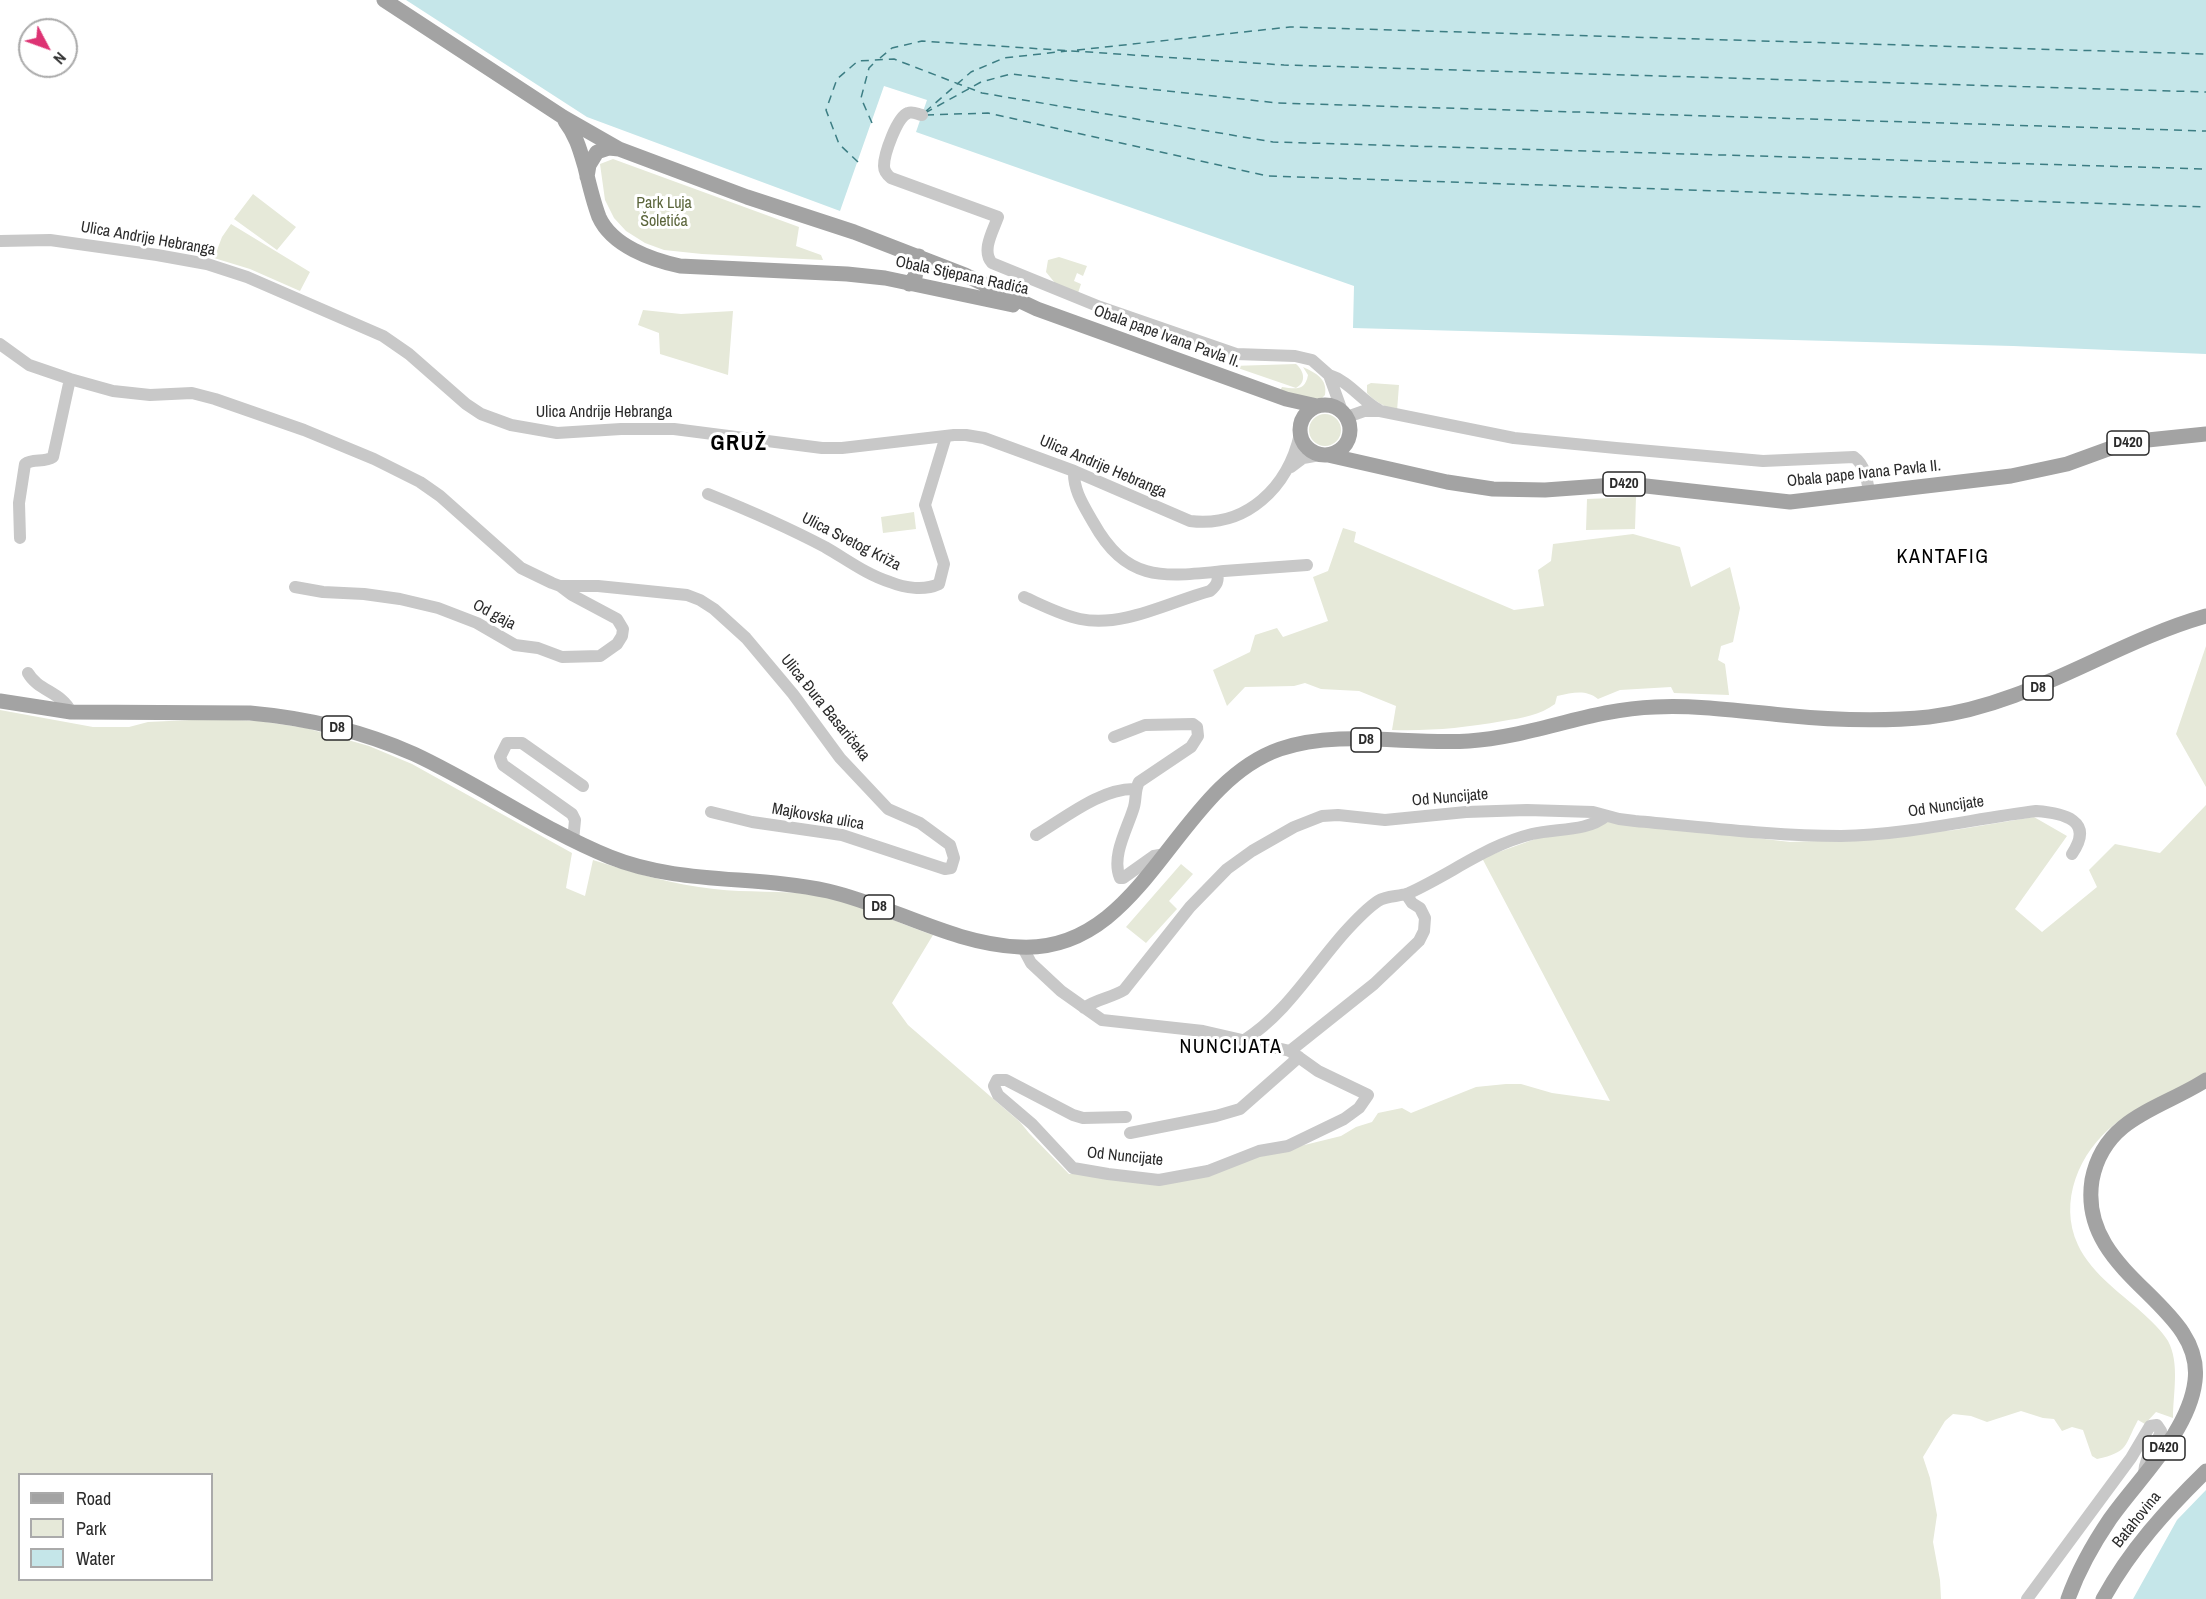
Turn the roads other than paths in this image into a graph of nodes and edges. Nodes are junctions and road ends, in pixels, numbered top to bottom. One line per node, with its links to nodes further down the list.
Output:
1 (384, 0): 3 (main road, Obala Stjepana Radića)
2 (922, 115): 12 (street)
3 (563, 117): 4 (main road, Obala Stjepana Radića); 5 (main road, Obala Stjepana Radića)
4 (619, 149): 5 (main road); 7 (main road, Obala Stjepana Radića)
5 (587, 177): 8 (main road, Obala Stjepana Radića)
6 (0, 241): 19 (street, Ulica Andrije Hebranga)
7 (919, 256): 8 (main road); 9 (main road, Obala Stjepana Radića)
8 (909, 284): 9 (main road, Obala Stjepana Radića)
9 (1037, 309): 13 (main road, Obala pape Ivana Pavla II.)
10 (0, 344): 11 (street)
11 (70, 379): 27 (street); 30 (street)
12 (1331, 381): 14 (street); 15 (street); 16 (street)
13 (1286, 399): 14 (main road, Obala pape Ivana Pavla II.); 17 (main road)
14 (1318, 406): 16 (main road); 17 (main road)
15 (1380, 411): 16 (street); 25 (street)
16 (1344, 414): 20 (main road)
17 (1300, 429): 21 (main road); 23 (street, Ulica Andrije Hebranga)
18 (2206, 434): 25 (main road, Obala pape Ivana Pavla II. / D420)
19 (946, 436): 24 (street, Ulica Andrije Hebranga); 26 (street, Ulica Svetog Križa)
20 (1349, 437): 21 (main road); 22 (main road, Obala pape Ivana Pavla II. / D420)
21 (1324, 455): 22 (main road, Obala pape Ivana Pavla II. / D420); 23 (street, Ulica Andrije Hebranga)
22 (1379, 467): 25 (main road, Obala pape Ivana Pavla II. / D420)
23 (1288, 470): 24 (street, Ulica Andrije Hebranga)
24 (1074, 471): 29 (street)
25 (1869, 492)
26 (708, 494)
27 (20, 538)
28 (1307, 565): 29 (street)
29 (1217, 572): 32 (street)
30 (560, 585): 31 (street, Od gaja); 46 (street, Ulica Đura Basaričeka)
31 (295, 587)
32 (1024, 597)
33 (2206, 616): 44 (main road, D8)
34 (27, 673): 36 (street)
35 (0, 701): 36 (main road, D8)
36 (71, 712): 43 (main road, D8)
37 (1114, 737): 39 (street)
38 (583, 786): 43 (street)
39 (1135, 789): 42 (street); 44 (street)
40 (711, 812): 46 (street, Majkovska ulica)
41 (1606, 816): 45 (street, Od Nuncijate); 47 (street); 49 (street, Od Nuncijate)
42 (1036, 835)
43 (573, 841): 48 (main road, D8)
44 (1165, 854): 48 (main road, D8)
45 (2072, 854)
46 (951, 868)
47 (1406, 894): 50 (street); 51 (street, Od Nuncijate)
48 (1023, 948): 49 (street, Od Nuncijate)
49 (1084, 1008): 50 (street, Od Nuncijate)
50 (1243, 1041): 51 (street, Od Nuncijate)
51 (1295, 1054): 53 (street, Od Nuncijate); 54 (street, Od Nuncijate)
52 (2206, 1080): 56 (main road, D420)
53 (1126, 1117)
54 (1130, 1132)
55 (2206, 1471): 59 (main road, Batahovina / D420)
56 (2144, 1473): 57 (street); 58 (main road, D420)
57 (2027, 1599)
58 (2068, 1599)
59 (2103, 1599)

